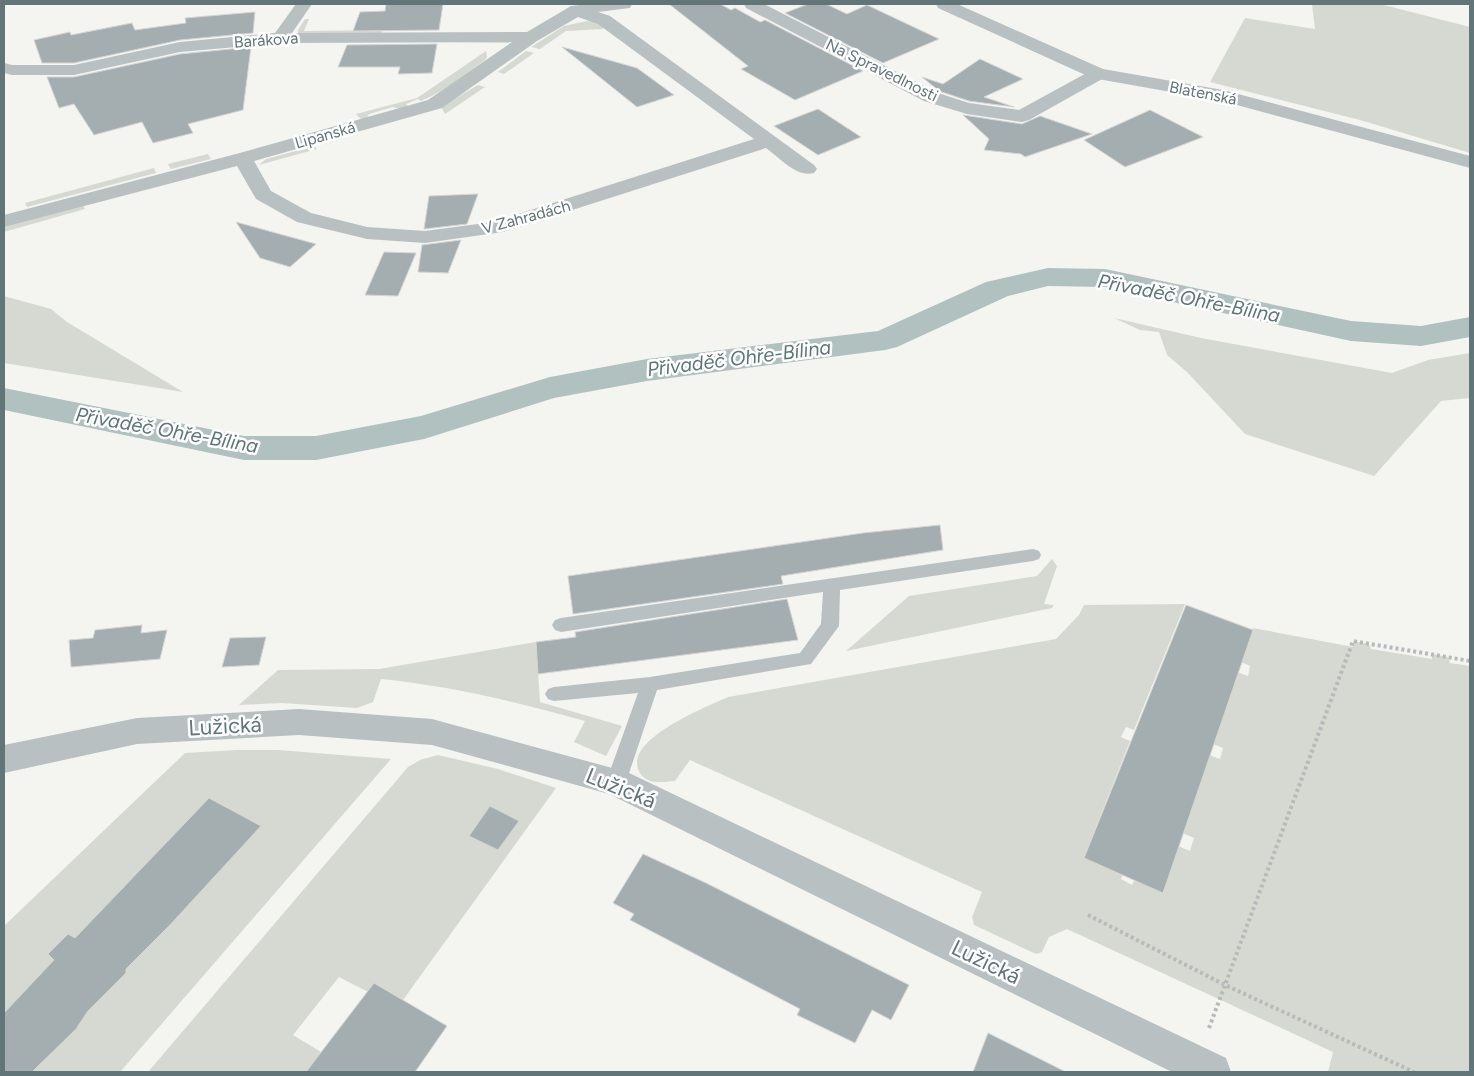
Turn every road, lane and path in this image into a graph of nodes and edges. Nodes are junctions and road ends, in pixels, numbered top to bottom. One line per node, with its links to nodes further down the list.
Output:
1 (304, 4): 7 (street)
2 (624, 4): 5 (street, Lipanská)
3 (752, 4): 10 (street, Na Spravedlnosti)
4 (944, 4): 10 (street, Blatenská)
5 (579, 7): 6 (street, Lipanská); 12 (street)
6 (531, 37): 7 (street, Barákova); 13 (street, Lipanská)
7 (280, 38): 9 (street, Barákova)
8 (4, 68): 9 (street, Barákova)
9 (74, 70): 11 (street)
10 (1098, 74): 14 (street, Blatenská)
11 (4, 86)
12 (769, 141): 13 (street, V Zahradách); 15 (street)
13 (243, 158): 16 (street, Lipanská)
14 (1470, 162)
15 (807, 169)
16 (4, 221)
17 (1033, 554): 18 (lane)
18 (832, 585): 19 (lane); 21 (lane)
19 (561, 625)
20 (1470, 661): 26 (path)
21 (650, 684): 22 (lane); 24 (lane)
22 (554, 694)
23 (4, 759): 24 (street, Lužická)
24 (616, 782): 27 (street, Lužická)
25 (1088, 915): 26 (path)
26 (1225, 985): 27 (path); 28 (path)
27 (1195, 1067)
28 (1414, 1072)

